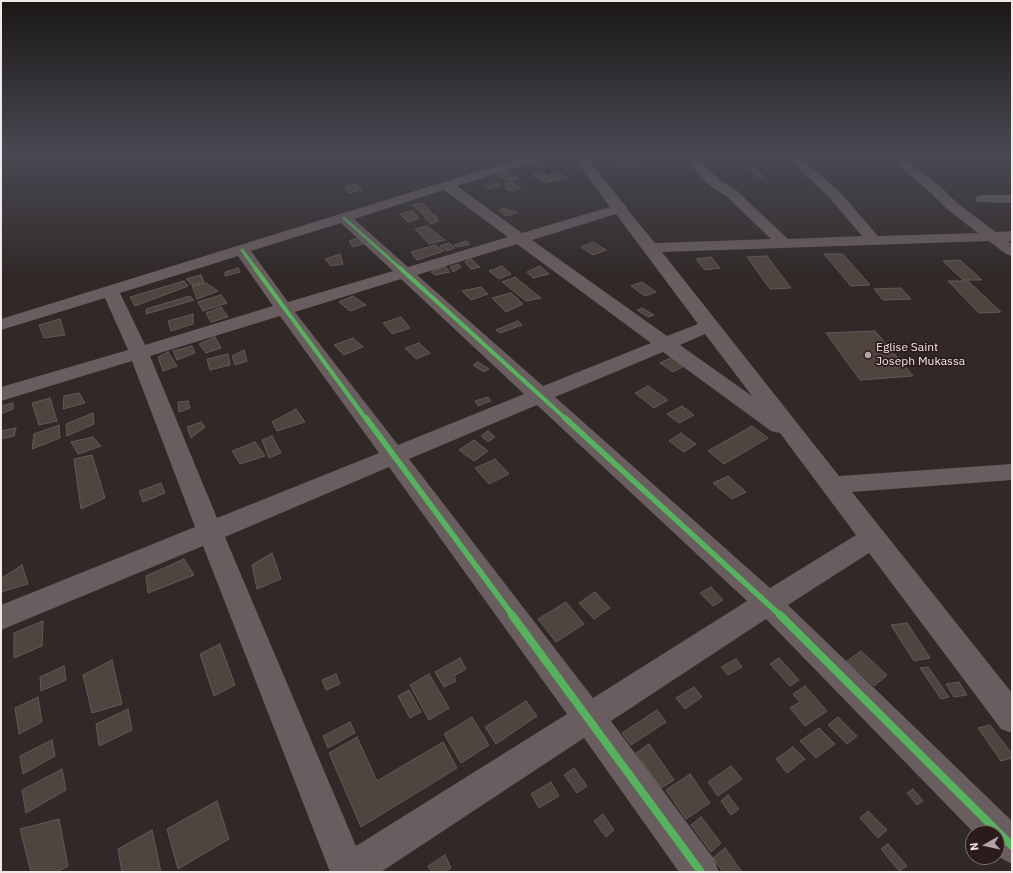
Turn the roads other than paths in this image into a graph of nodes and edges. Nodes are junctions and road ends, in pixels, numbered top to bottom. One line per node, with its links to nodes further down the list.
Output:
1 (413, 196): 10 (street)
2 (461, 196): 13 (street)
3 (611, 196): 9 (street)
4 (734, 196): 15 (street)
5 (835, 196): 14 (street)
6 (942, 196): 12 (street)
7 (982, 199): 8 (street)
8 (1012, 199)
9 (621, 208): 13 (street); 16 (street)
10 (344, 218): 17 (street); 19 (street)
11 (1012, 236): 12 (street)
12 (993, 237): 14 (street); 18 (street)
13 (521, 238): 19 (street); 24 (street)
14 (874, 241): 15 (street)
15 (784, 244): 16 (street)
16 (652, 248): 23 (street)
17 (242, 250): 20 (street); 21 (street)
18 (1012, 251)
19 (406, 273): 21 (street); 27 (street)
20 (111, 291): 22 (street); 25 (street)
21 (284, 309): 25 (street); 29 (street)
22 (1, 325)
23 (711, 325): 24 (street); 28 (street)
24 (666, 344): 27 (street); 28 (street)
25 (139, 353): 26 (street); 32 (street)
26 (1, 394)
27 (540, 396): 29 (street); 34 (street)
28 (800, 441): 31 (street)
29 (394, 456): 32 (street); 36 (street)
30 (1012, 472): 31 (street)
31 (833, 485): 33 (street)
32 (210, 532): 35 (street); 39 (street)
33 (873, 538): 34 (street); 37 (street)
34 (768, 603): 36 (street); 38 (street)
35 (1, 618)
36 (589, 718): 39 (street); 40 (street)
37 (1012, 718)
38 (1012, 846)
39 (348, 872)
40 (701, 872)

